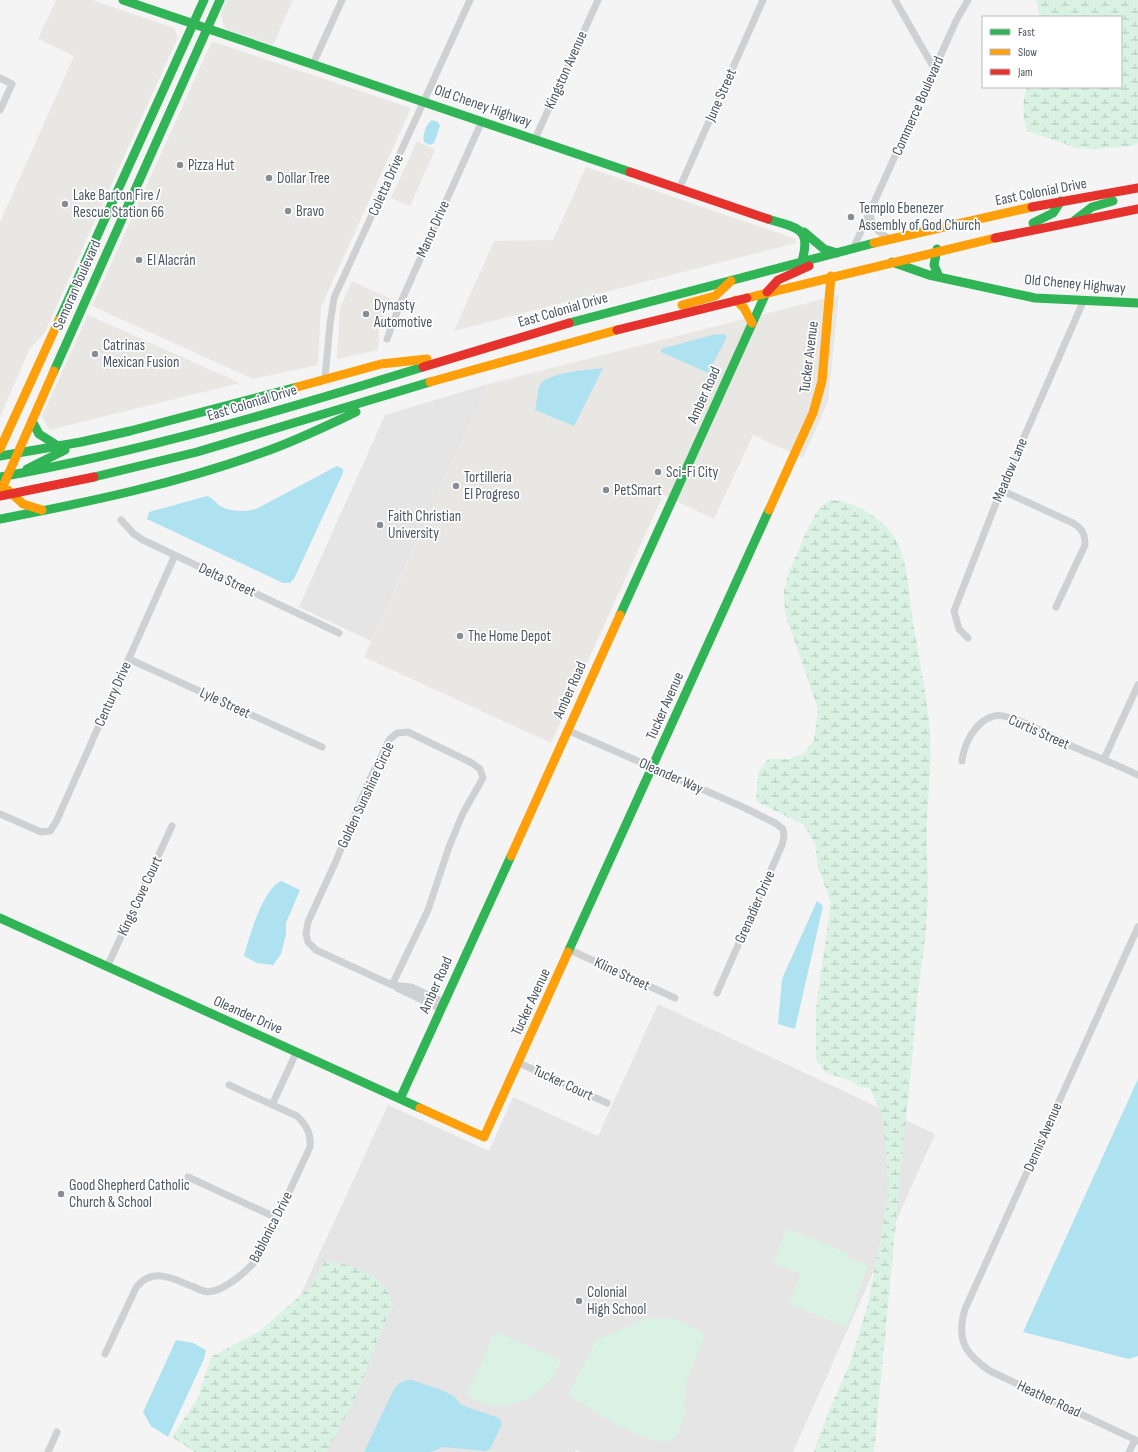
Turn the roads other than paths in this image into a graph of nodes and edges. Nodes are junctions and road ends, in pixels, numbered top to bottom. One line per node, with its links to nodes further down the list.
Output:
1 (123, 0): 10 (main road, Old Cheney Highway)
2 (204, 0): 10 (main road, Semoran Boulevard)
3 (220, 0): 11 (main road, Semoran Boulevard)
4 (342, 0): 12 (street)
5 (470, 0): 15 (street, Coletta Drive)
6 (598, 0): 19 (street, Kingston Avenue)
7 (763, 0): 21 (street, June Street)
8 (895, 0): 13 (street)
9 (968, 0): 13 (street, Commerce Boulevard)
10 (193, 25): 11 (main road, Old Cheney Highway); 18 (main road, Semoran Boulevard)
11 (206, 29): 12 (main road, Old Cheney Highway); 27 (main road, Semoran Boulevard)
12 (313, 64): 15 (main road, Old Cheney Highway)
13 (934, 70): 25 (street, Commerce Boulevard)
14 (0, 78): 16 (street)
15 (424, 101): 17 (main road, Old Cheney Highway); 51 (street, Coletta Drive)
16 (0, 110)
17 (482, 121): 19 (main road, Old Cheney Highway); 48 (street, Manor Drive)
18 (147, 124): 27 (main road); 29 (main road, Semoran Boulevard)
19 (535, 139): 21 (main road, Old Cheney Highway)
20 (1138, 188): 23 (main road, East Colonial Drive)
21 (679, 189): 28 (main road, Old Cheney Highway)
22 (1138, 195): 26 (main road)
23 (1061, 201): 30 (main road); 31 (main road, East Colonial Drive)
24 (1138, 209): 26 (main road)
25 (870, 212): 31 (street); 32 (street, Commerce Boulevard)
26 (1075, 220): 30 (main road)
27 (121, 222): 37 (main road, Semoran Boulevard)
28 (802, 231): 34 (main road, Old Cheney Highway); 35 (main road)
29 (99, 232): 37 (main road); 54 (main road, Semoran Boulevard)
30 (1005, 234): 33 (main road)
31 (889, 240): 32 (main road, East Colonial Drive)
32 (853, 249): 34 (main road, East Colonial Drive)
33 (937, 249): 36 (main road); 39 (main road)
34 (840, 252): 35 (main road, East Colonial Drive); 41 (main road)
35 (802, 261): 40 (main road, East Colonial Drive)
36 (890, 261): 38 (main road); 39 (main road, Old Cheney Highway)
37 (98, 271): 53 (main road, Semoran Boulevard)
38 (831, 276): 41 (main road); 75 (main road, Tucker Avenue)
39 (939, 277): 43 (main road, Old Cheney Highway)
40 (732, 280): 45 (main road, East Colonial Drive); 47 (main road)
41 (766, 293): 42 (main road); 46 (main road, Amber Road)
42 (736, 300): 46 (main road); 47 (main road)
43 (1083, 302): 44 (main road, Old Cheney Highway); 59 (street, Meadow Lane)
44 (1138, 304)
45 (583, 318): 49 (main road, East Colonial Drive); 50 (main road)
46 (752, 323): 71 (main road, Amber Road)
47 (641, 325): 50 (main road)
48 (387, 339)
49 (457, 356): 51 (main road); 58 (main road, East Colonial Drive)
50 (518, 356): 52 (main road)
51 (326, 377): 55 (main road)
52 (395, 394): 60 (main road); 61 (main road)
53 (32, 421): 55 (main road); 56 (main road, Semoran Boulevard)
54 (0, 449)
55 (57, 450): 56 (main road); 58 (main road); 61 (main road)
56 (18, 452): 57 (main road); 58 (main road, Semoran Boulevard)
57 (0, 456)
58 (1, 479): 60 (main road, Semoran Boulevard); 62 (main road)
59 (1001, 490): 66 (street); 68 (street, Meadow Lane)
60 (0, 494)
61 (76, 504): 62 (main road)
62 (48, 510): 63 (main road)
63 (0, 519)
64 (121, 520): 65 (street, Delta Street)
65 (175, 556): 67 (street, Delta Street); 69 (street, Century Drive)
66 (1056, 607)
67 (339, 633)
68 (968, 638)
69 (129, 659): 72 (street, Lyle Street); 77 (street, Century Drive)
70 (1138, 685): 73 (street)
71 (567, 730): 75 (street, Oleander Way); 87 (main road, Amber Road)
72 (322, 747)
73 (1104, 759): 74 (street, Curtis Street); 76 (street, Curtis Street)
74 (962, 761)
75 (652, 768): 78 (street, Oleander Way); 82 (main road, Tucker Avenue)
76 (1138, 775)
77 (0, 814)
78 (775, 823): 85 (street, Grenadier Drive)
79 (172, 826): 83 (street, Kings Cove Court)
80 (0, 918): 83 (main road, Oleander Drive)
81 (1138, 927): 97 (street, Dennis Avenue)
82 (570, 950): 86 (street, Kline Street); 89 (main road, Tucker Avenue)
83 (107, 967): 88 (main road, Oleander Drive)
84 (392, 985): 84 (street, Golden Sunshine Circle); 87 (street, Golden Sunshine Circle)
85 (717, 993)
86 (674, 998)
87 (442, 1005): 91 (main road, Amber Road)
88 (296, 1052): 91 (main road, Oleander Drive); 93 (street)
89 (518, 1063): 92 (street, Tucker Court); 94 (main road, Tucker Avenue)
90 (229, 1085): 93 (street, Bablonica Drive)
91 (400, 1099): 94 (main road, Oleander Drive)
92 (607, 1103)
93 (272, 1105): 96 (street, Bablonica Drive)
94 (484, 1137)
95 (188, 1176): 96 (street)
96 (277, 1218): 98 (street, Bablonica Drive)
97 (966, 1350): 100 (street, Heather Road)
98 (105, 1354)
99 (57, 1432): 101 (street)
100 (1136, 1441): 102 (street)
101 (48, 1452)
102 (1129, 1452)

